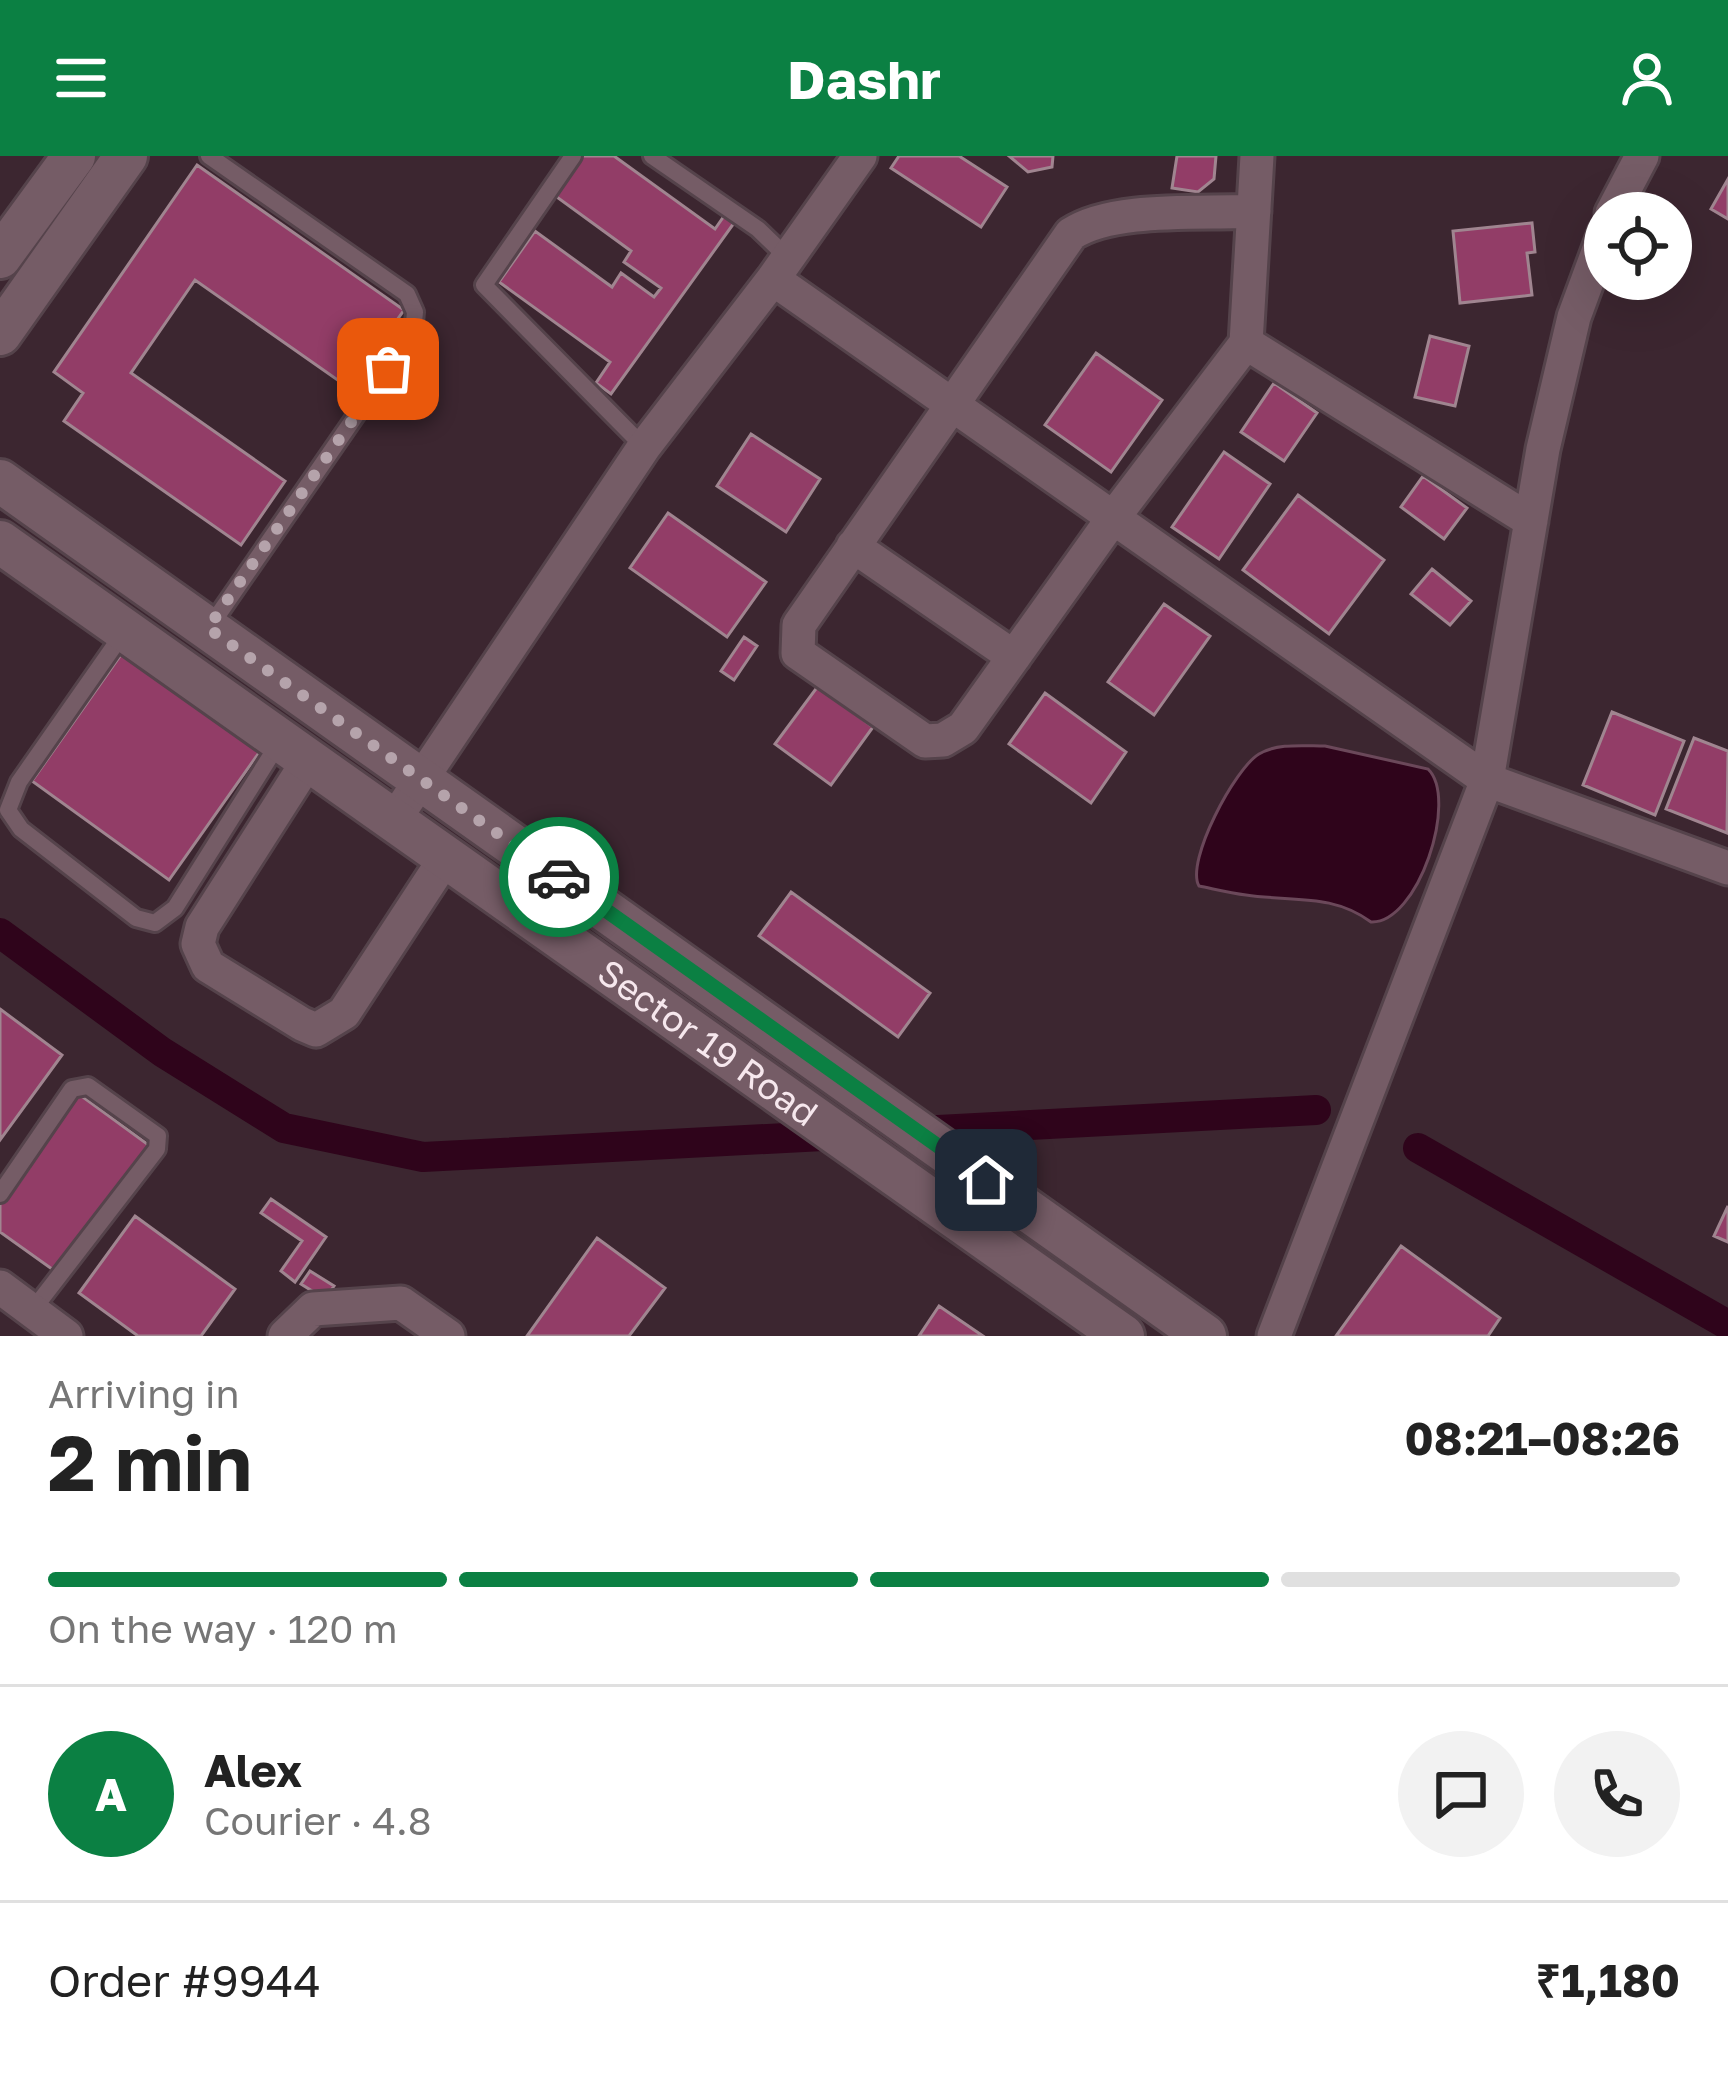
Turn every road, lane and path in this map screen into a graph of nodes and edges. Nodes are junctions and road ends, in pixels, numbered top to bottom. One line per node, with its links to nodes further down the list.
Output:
1 (74, 156): 11 (street)
2 (126, 156): 14 (street)
3 (209, 156): 23 (lane)
4 (573, 156): 17 (lane)
5 (652, 156): 12 (lane)
6 (860, 156): 12 (street)
7 (1257, 156): 10 (street)
8 (1642, 156): 9 (street)
9 (1623, 192)
10 (1254, 211): 15 (street); 16 (street)
11 (0, 257)
12 (781, 268): 16 (street); 17 (street)
13 (1584, 290): 20 (street)
14 (0, 334)
15 (1246, 343): 19 (street); 20 (street)
16 (952, 404): 19 (street); 22 (street)
17 (644, 447): 27 (street)
18 (0, 481): 23 (street, Sector 19 Road)
19 (1113, 518): 25 (street); 28 (street)
20 (1531, 521): 28 (street)
21 (0, 542): 24 (street, Sector 19 Road)
22 (854, 546): 25 (street); 25 (street)
23 (208, 628): 27 (street, Sector 19 Road)
24 (125, 631): 26 (street, Sector 19 Road); 26 (lane)
25 (1014, 657)
26 (294, 750): 29 (street, Sector 19 Road); 30 (street)
27 (422, 780): 29 (street); 39 (street, Sector 19 Road)
28 (1487, 780): 31 (street); 40 (street)
29 (394, 820): 30 (street, Sector 19 Road)
30 (446, 857): 38 (street, Sector 19 Road)
31 (1728, 868)
32 (0, 1194): 34 (lane)
33 (0, 1287): 34 (street)
34 (32, 1311): 35 (street)
35 (66, 1336)
36 (285, 1336): 37 (street)
37 (448, 1336)
38 (1123, 1336)
39 (1205, 1336)
40 (1274, 1336)

